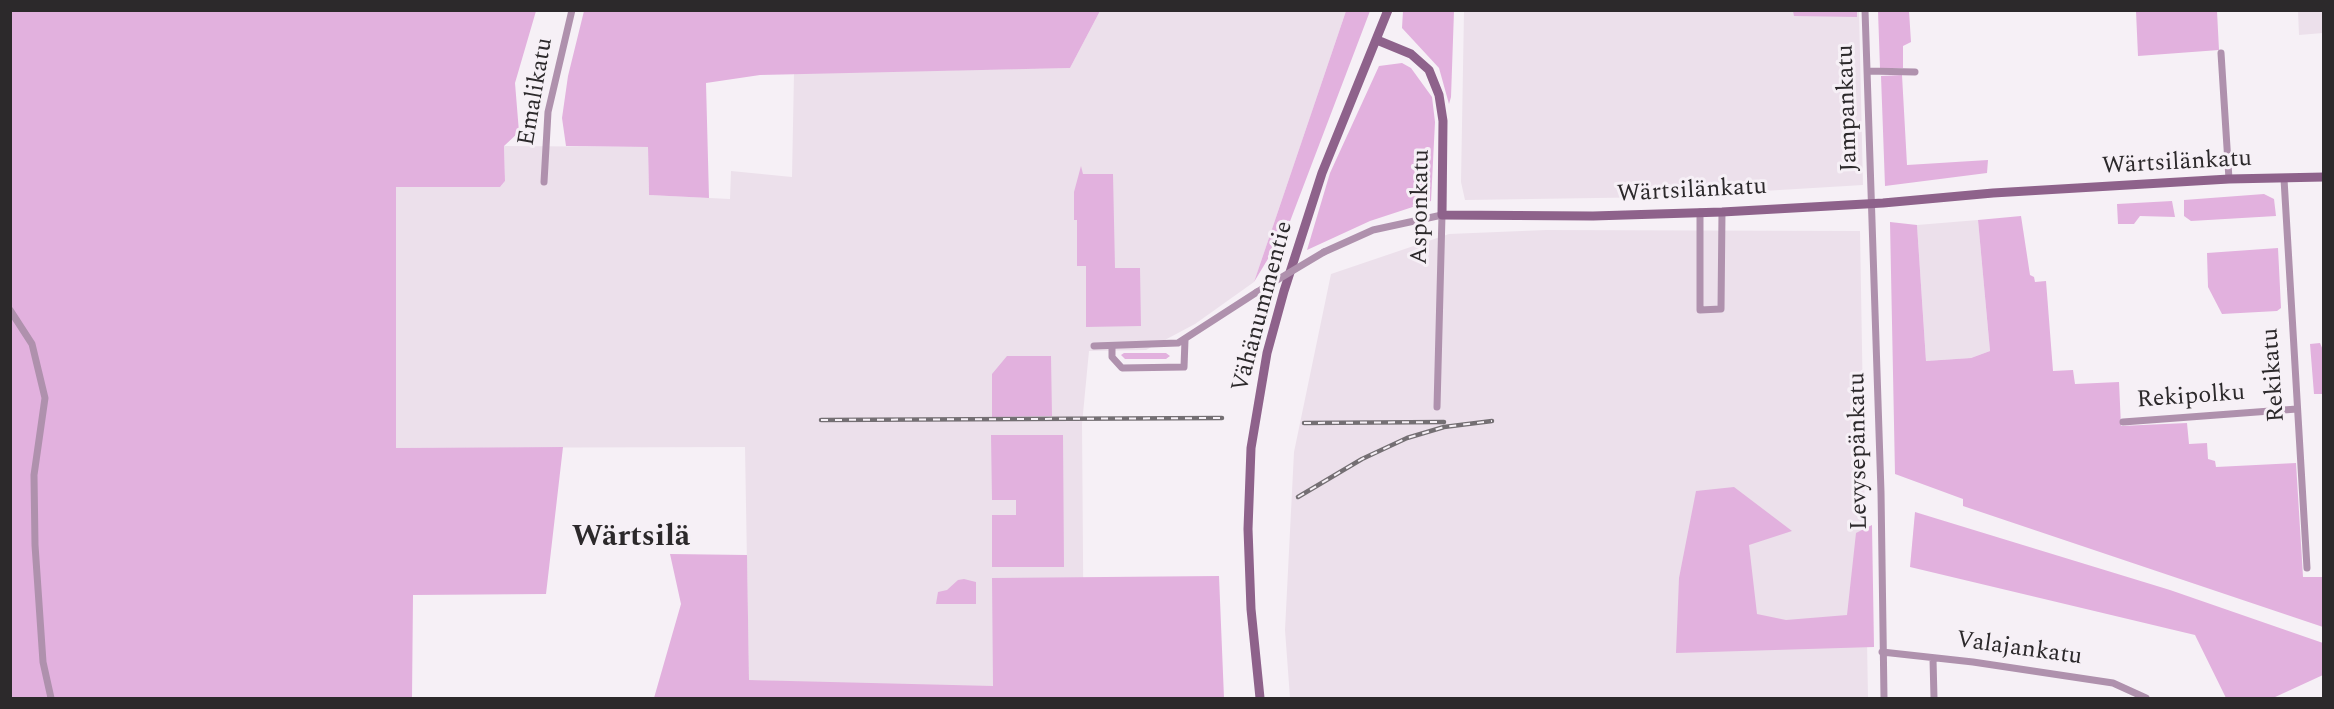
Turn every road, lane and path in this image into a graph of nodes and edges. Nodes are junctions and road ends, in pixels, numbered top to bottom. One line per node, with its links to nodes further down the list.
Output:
1 (572, 10): 11 (street, Emalikatu)
2 (1388, 10): 4 (street, Vähänummentie)
3 (1865, 10): 6 (street, Jampankatu)
4 (1377, 40): 15 (street, Asponkatu); 27 (street, Vähänummentie)
5 (2221, 53): 9 (street)
6 (1867, 71): 7 (street); 12 (street, Jampankatu)
7 (1915, 72)
8 (2324, 177): 10 (street, Wärtsilänkatu)
9 (2229, 179): 10 (street, Wärtsilänkatu); 12 (street, Wärtsilänkatu)
10 (2284, 179): 21 (street, Rekikatu)
11 (544, 182)
12 (1872, 203): 14 (street, Wärtsilänkatu); 24 (street, Levysepänkatu)
13 (1700, 212): 14 (street, Wärtsilänkatu); 14 (street); 15 (street, Wärtsilänkatu)
14 (1722, 212)
15 (1442, 215): 17 (street, Wärtsilänkatu, bridge); 20 (street, Asponkatu)
16 (10, 310): 26 (street)
17 (1185, 340): 19 (street, Wärtsilänkatu); 19 (street)
18 (1094, 346): 19 (street, Wärtsilänkatu)
19 (1112, 346)
20 (1437, 407)
21 (2297, 409): 22 (street, Rekipolku); 23 (street, Rekikatu)
22 (2123, 422)
23 (2307, 568)
24 (1882, 652): 25 (street, Valajankatu); 28 (street, Levysepänkatu)
25 (1933, 658): 29 (street); 30 (street, Valajankatu)
26 (51, 699)
27 (1260, 699)
28 (1884, 699)
29 (1934, 699)
30 (2146, 699)

